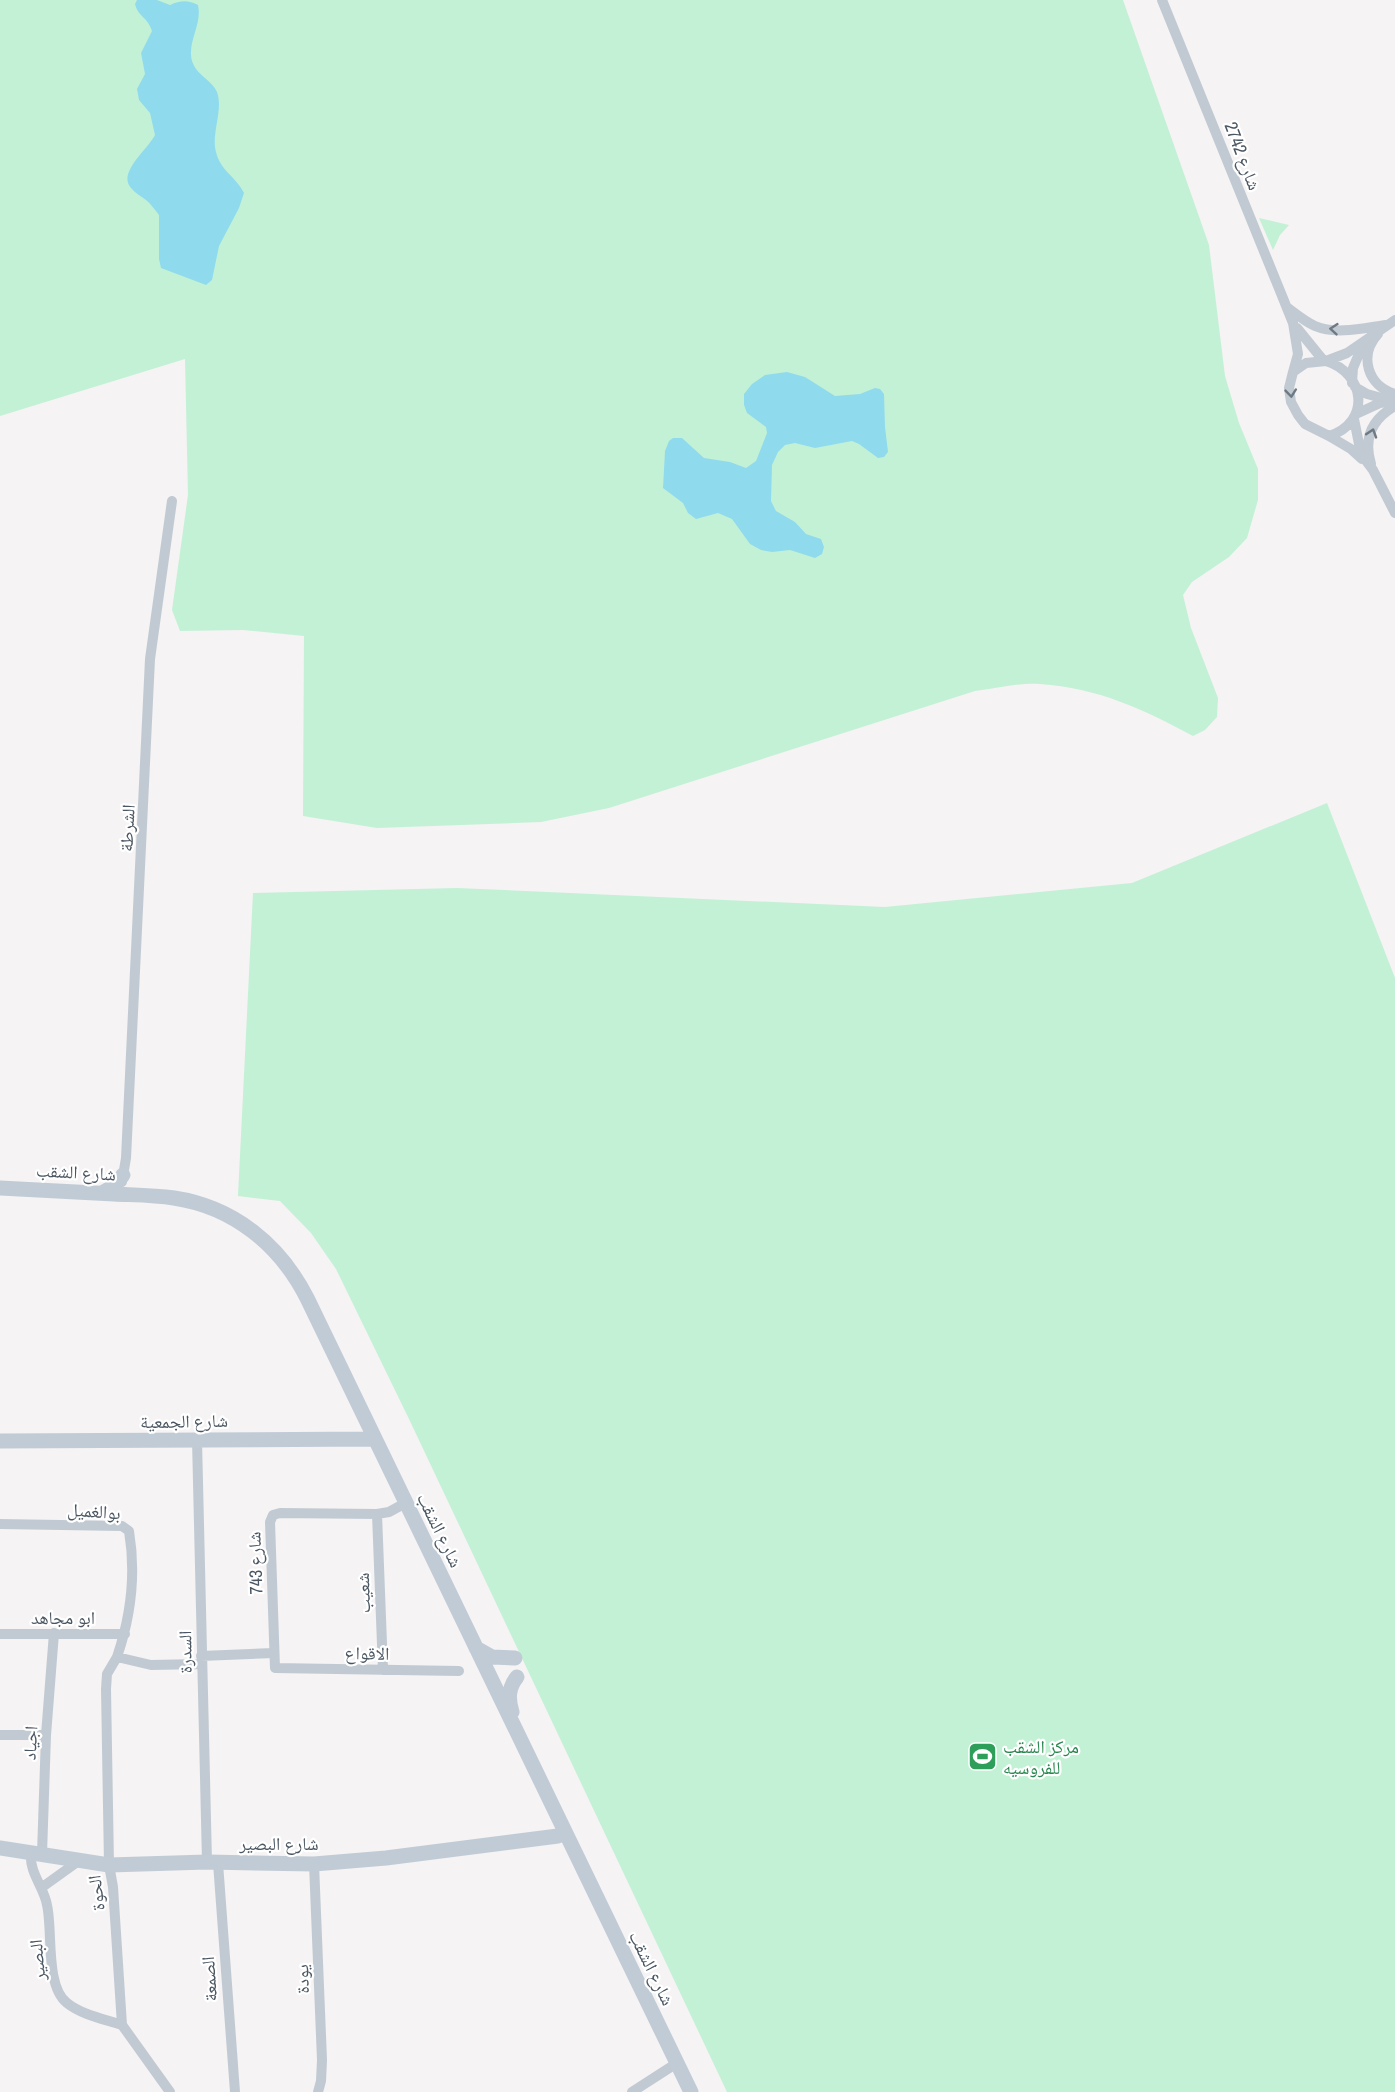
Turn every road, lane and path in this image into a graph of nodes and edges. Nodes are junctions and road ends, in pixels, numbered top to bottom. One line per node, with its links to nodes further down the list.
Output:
1 (1162, 0): 2 (street, شارع 2742)
2 (1288, 308): 3 (street, شارع 2742); 4 (street, one-way to 2)
3 (1293, 323): 6 (street, شارع 2742); 7 (street, شارع 2742)
4 (1390, 323): 5 (street); 9 (street)
5 (1364, 341): 6 (street); 8 (street)
6 (1324, 361): 7 (street); 8 (street)
7 (1293, 372): 11 (street, one-way to 11)
8 (1354, 385): 9 (street); 10 (street)
9 (1394, 400): 10 (street); 12 (street, one-way to 9)
10 (1355, 417): 11 (street); 12 (street)
11 (1329, 436): 12 (street)
12 (1372, 470): 14 (street)
13 (172, 501): 15 (street, الشرطة)
14 (1395, 513)
15 (125, 1174): 18 (street); 20 (street, الشرطة); 21 (street)
16 (0, 1188): 17 (street, شارع الشقب)
17 (22, 1192): 18 (street, شارع الشقب); 19 (street, شارع الشقب); 22 (street, شارع الشقب)
18 (102, 1193): 20 (street, شارع الشقب)
19 (0, 1194)
20 (125, 1194): 21 (street, شارع الشقب)
21 (145, 1195): 22 (street, شارع الشقب)
22 (348, 1390): 23 (street, شارع الشقب)
23 (371, 1439): 24 (street, شارع الجمعية); 26 (street, شارع الشقب); 32 (street, شارع الشقب)
24 (197, 1440): 25 (street, شارع الجمعية); 36 (street, السدرة)
25 (0, 1442)
26 (400, 1506): 27 (street, شارع 743); 44 (street, شارع الشقب)
27 (377, 1514): 33 (street, شارع 743); 38 (street, شعيب)
28 (0, 1524): 31 (street, بوالغميل)
29 (54, 1633): 30 (street, ابو مجاهد); 31 (street, ابو مجاهد); 42 (street, اجياد)
30 (0, 1634)
31 (125, 1634): 34 (street, بوالغميل)
32 (476, 1648): 35 (street); 43 (street, شارع الشقب)
33 (274, 1653): 36 (street); 37 (street, شارع 743)
34 (117, 1657): 36 (street); 50 (street, الحوة)
35 (515, 1658)
36 (201, 1660): 48 (street, السدرة)
37 (274, 1668): 38 (street, الاقواع)
38 (383, 1670): 39 (street, الاقواع)
39 (459, 1671)
40 (517, 1677): 43 (street)
41 (0, 1735): 42 (street)
42 (46, 1735): 46 (street, اجياد)
43 (535, 1768): 53 (street, شارع الشقب)
44 (558, 1836): 49 (street, شارع البصير); 53 (street, شارع الشقب)
45 (0, 1848): 46 (street, شارع البصير)
46 (36, 1854): 47 (street, شارع البصير); 51 (street, البصير)
47 (80, 1860): 50 (street, شارع البصير); 51 (street)
48 (212, 1862): 49 (street, شارع البصير); 50 (street, شارع البصير); 55 (street, الصمعة)
49 (314, 1864): 56 (street, يودة)
50 (109, 1865): 52 (street, الحوة)
51 (41, 1888): 52 (street, البصير)
52 (122, 2025): 54 (street)
53 (674, 2066): 57 (street); 58 (street, شارع الشقب); 59 (street, شارع الشقب)
54 (170, 2092)
55 (235, 2092)
56 (318, 2092)
57 (632, 2092)
58 (682, 2092)
59 (691, 2092)

